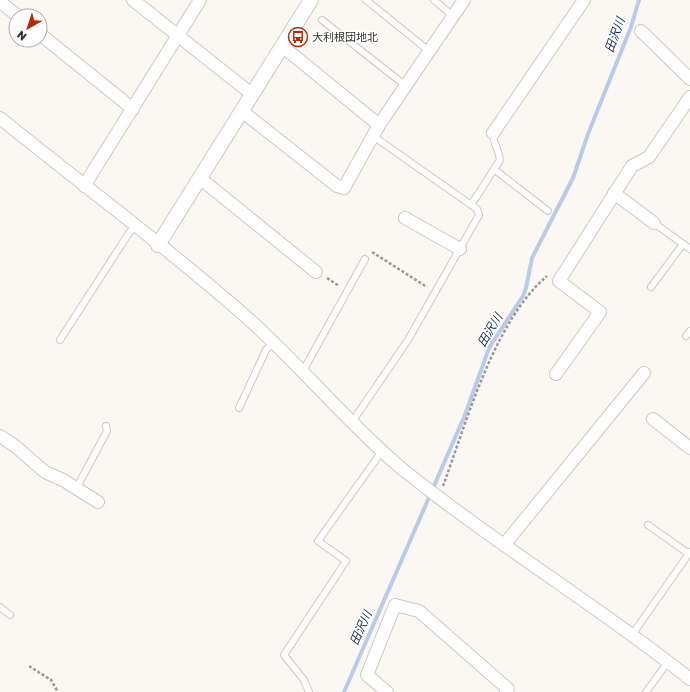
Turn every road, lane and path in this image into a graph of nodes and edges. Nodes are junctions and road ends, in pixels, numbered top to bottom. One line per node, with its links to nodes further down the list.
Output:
1 (133, 0): 13 (street)
2 (200, 0): 13 (street)
3 (311, 0): 15 (street)
4 (366, 0): 16 (lane)
5 (434, 0): 10 (lane)
6 (464, 0): 10 (street)
7 (584, 0): 25 (street)
8 (0, 2): 9 (street)
9 (8, 8)
10 (454, 16): 16 (street)
11 (322, 20): 18 (lane)
12 (641, 32): 17 (street)
13 (177, 36): 19 (street); 21 (street)
14 (48, 40): 21 (street)
15 (282, 47): 19 (street); 24 (street)
16 (429, 52): 18 (street)
17 (690, 79)
18 (406, 86): 24 (street)
19 (252, 95): 22 (street)
20 (690, 97): 30 (street)
21 (133, 109): 29 (street)
22 (242, 112): 26 (street); 28 (street)
23 (1, 122): 29 (street)
24 (379, 125): 26 (street)
25 (493, 133): 27 (lane)
26 (373, 136): 31 (lane)
27 (495, 170): 31 (lane); 32 (lane)
28 (201, 179): 37 (street); 41 (street)
29 (84, 186): 35 (street)
30 (614, 193): 34 (street); 42 (street)
31 (471, 205): 38 (lane)
32 (548, 211)
33 (405, 218): 38 (street)
34 (654, 223): 36 (lane)
35 (135, 226): 37 (street); 46 (lane)
36 (683, 244): 39 (lane); 43 (lane)
37 (158, 245): 47 (street)
38 (460, 249): 44 (lane)
39 (690, 249)
40 (365, 259): 44 (path); 45 (lane)
41 (316, 272): 45 (path)
42 (563, 273): 50 (street); 59 (path)
43 (651, 287)
44 (436, 292): 53 (lane)
45 (346, 293): 48 (lane)
46 (60, 340)
47 (273, 342): 48 (street); 51 (lane)
48 (303, 371): 53 (street)
49 (644, 373): 62 (street)
50 (556, 374)
51 (239, 408)
52 (653, 419): 56 (street)
53 (352, 422): 57 (street)
54 (106, 426): 58 (lane)
55 (0, 436): 58 (street)
56 (690, 448)
57 (382, 451): 59 (street); 71 (lane)
58 (76, 489): 60 (street)
59 (439, 497): 62 (street)
60 (98, 502)
61 (648, 525): 63 (lane)
62 (504, 545): 66 (street)
63 (689, 553): 66 (lane)
64 (0, 608): 65 (lane)
65 (10, 615)
66 (632, 635): 67 (street)
67 (668, 662): 69 (street); 74 (lane)
68 (29, 666): 70 (path)
69 (690, 679)
70 (58, 692)
71 (309, 692)
72 (387, 692): 73 (street)
73 (506, 692)
74 (646, 692)

